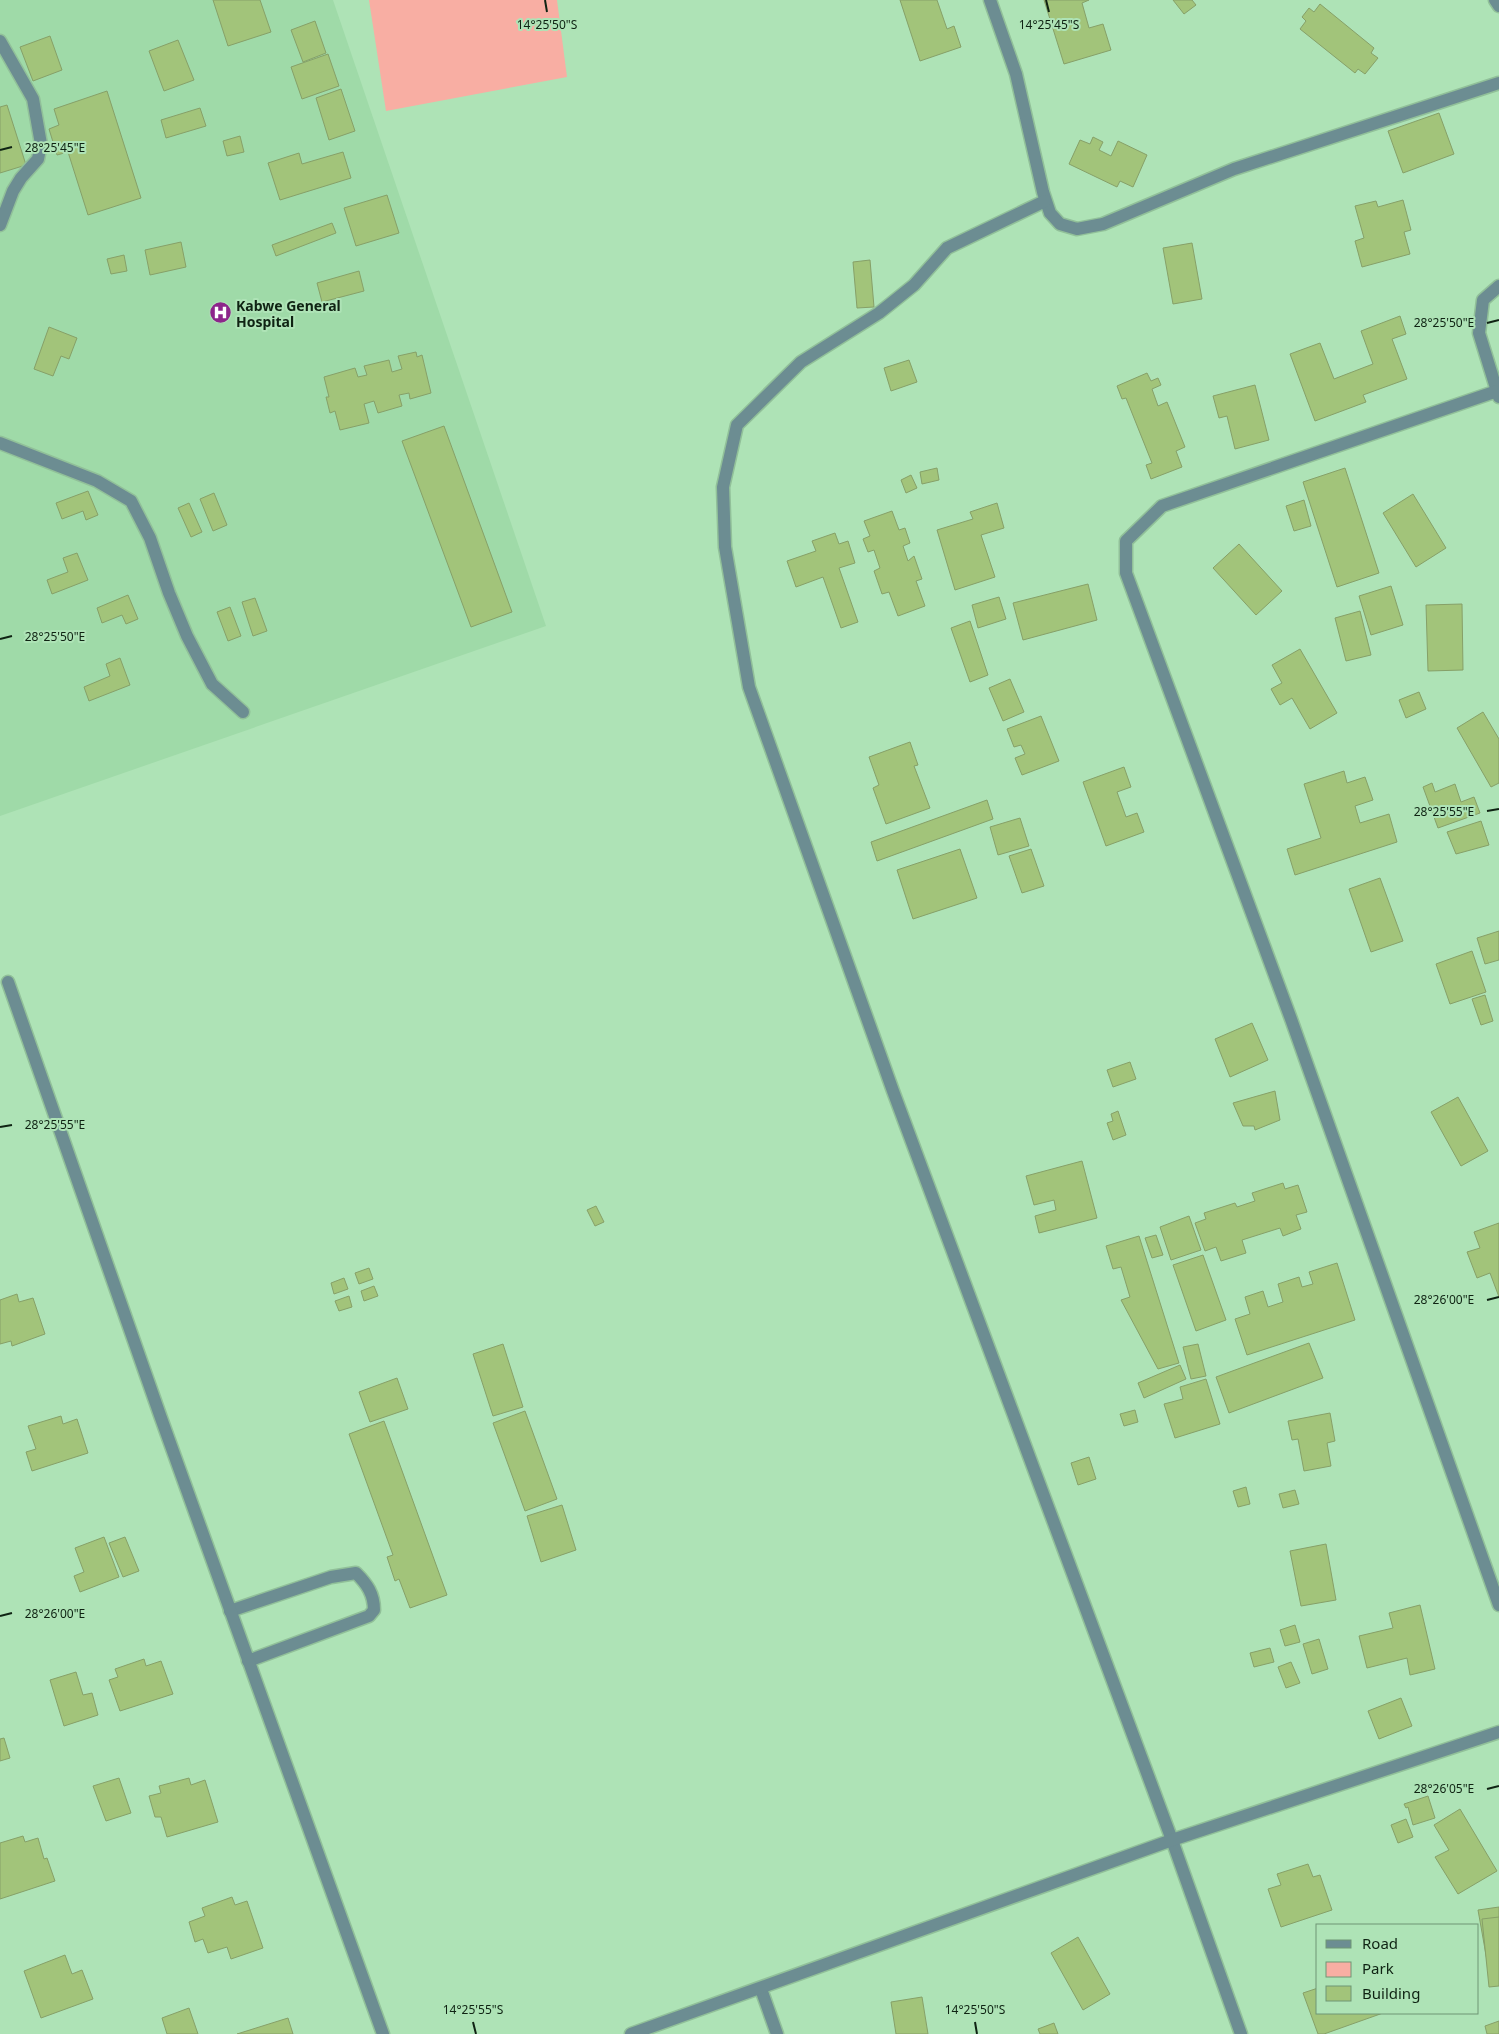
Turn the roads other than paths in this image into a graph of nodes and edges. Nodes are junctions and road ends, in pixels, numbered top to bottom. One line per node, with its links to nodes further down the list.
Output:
1 (990, 0): 8 (street)
2 (1495, 0): 3 (street)
3 (1499, 6)
4 (0, 41): 6 (street)
5 (1499, 83): 8 (street)
6 (13, 191): 7 (street); 9 (street)
7 (0, 196)
8 (1046, 201): 19 (street)
9 (0, 224)
10 (1499, 286): 11 (street)
11 (1498, 394): 15 (street)
12 (0, 443): 13 (street)
13 (242, 712)
14 (8, 982): 16 (street)
15 (1499, 1605)
16 (230, 1611): 17 (street); 17 (street)
17 (248, 1661): 21 (street)
18 (1499, 1732): 19 (street)
19 (1172, 1840): 20 (street); 24 (street)
20 (760, 1989): 22 (street); 23 (street)
21 (383, 2034)
22 (631, 2034)
23 (777, 2034)
24 (1240, 2034)

